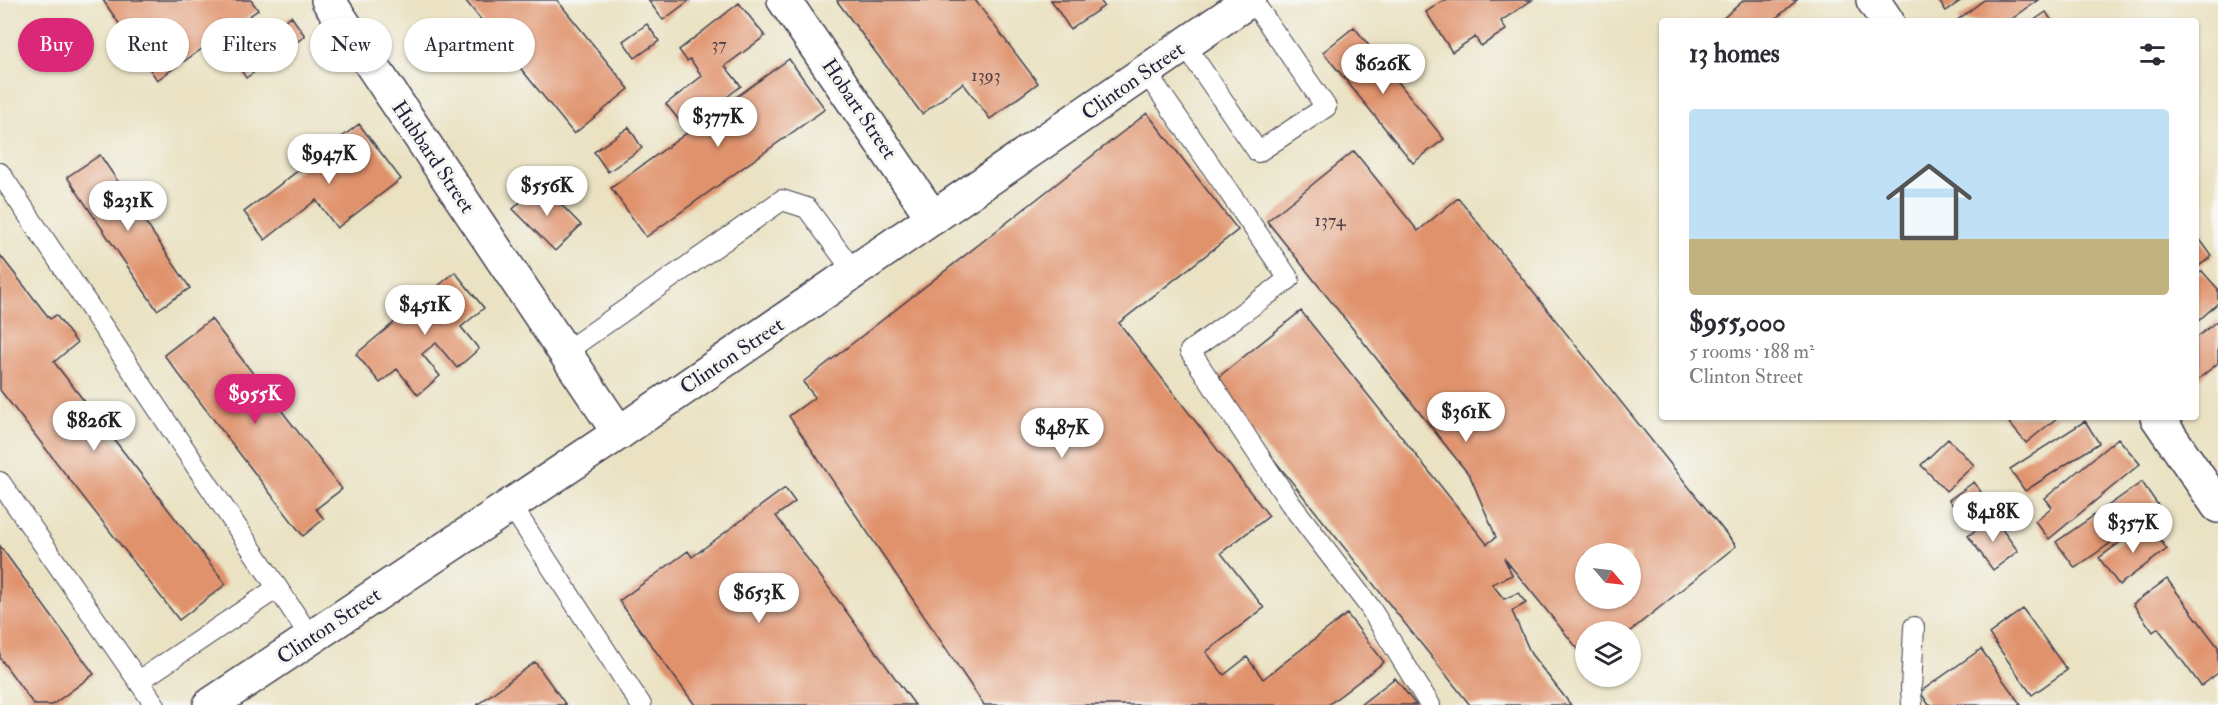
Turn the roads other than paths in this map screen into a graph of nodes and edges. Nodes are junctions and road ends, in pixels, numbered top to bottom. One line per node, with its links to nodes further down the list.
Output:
1 (328, 0): 11 (main road, Hubbard Street)
2 (784, 0): 9 (main road, Hobart Street)
3 (1251, 0): 6 (main road, Clinton Street); 6 (lane)
4 (1873, 0): 5 (main road)
5 (1885, 18)
6 (1185, 45): 7 (main road, Clinton Street)
7 (1146, 72): 9 (main road, Clinton Street); 24 (lane)
8 (0, 173): 17 (lane)
9 (933, 218): 10 (main road, Clinton Street)
10 (854, 272): 11 (lane); 13 (main road, Clinton Street)
11 (565, 352): 13 (main road, Hubbard Street)
12 (2159, 420): 16 (main road)
13 (619, 434): 15 (main road, Clinton Street)
14 (0, 482): 20 (lane)
15 (511, 506): 19 (main road, Clinton Street); 23 (lane)
16 (2218, 506)
17 (277, 588): 19 (lane); 20 (lane)
18 (1914, 627): 25 (lane)
19 (311, 638): 22 (main road, Clinton Street)
20 (139, 681): 21 (lane)
21 (155, 705)
22 (210, 705)
23 (641, 705)
24 (1430, 705)
25 (1912, 705)

